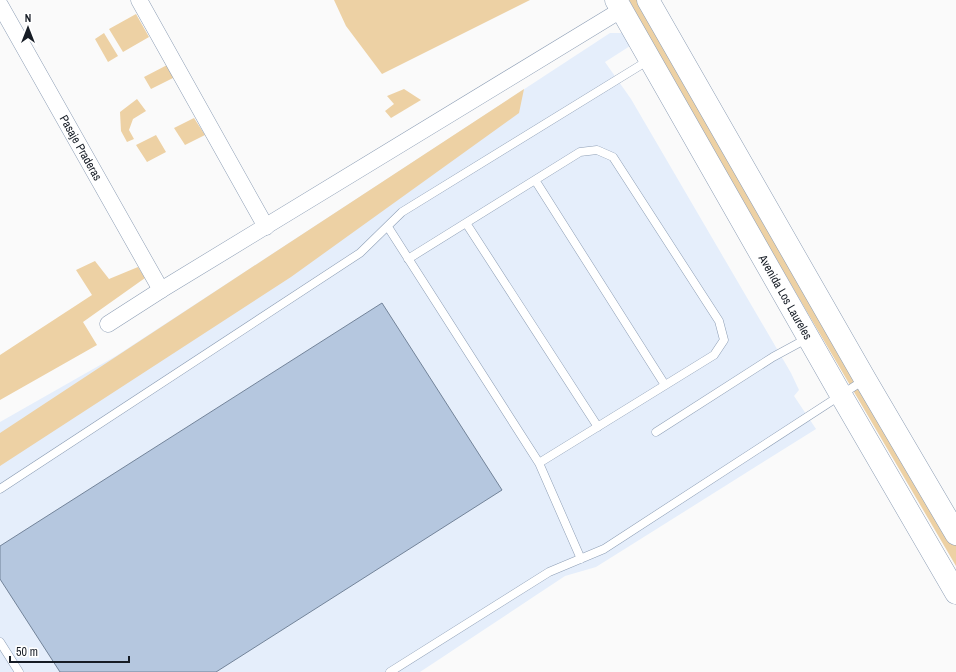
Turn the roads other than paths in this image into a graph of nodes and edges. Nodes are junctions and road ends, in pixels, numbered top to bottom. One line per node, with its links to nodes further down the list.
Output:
1 (139, 0): 8 (street)
2 (648, 0): 14 (street)
3 (0, 5): 11 (street, Pasaje Praderas)
4 (619, 5): 5 (street, Avenida Los Laureles); 8 (street)
5 (650, 59): 9 (lane); 13 (street, Avenida Los Laureles)
6 (535, 180): 7 (lane); 15 (lane); 15 (lane)
7 (466, 223): 10 (lane); 17 (lane)
8 (266, 227): 11 (street)
9 (388, 227): 10 (lane); 20 (lane)
10 (408, 259): 19 (lane)
11 (161, 290): 12 (street)
12 (108, 324)
13 (808, 337): 16 (street, Avenida Los Laureles); 18 (lane)
14 (865, 379): 16 (lane); 21 (street)
15 (665, 385): 17 (lane)
16 (841, 395): 22 (lane); 23 (street, Avenida Los Laureles)
17 (598, 427): 19 (lane)
18 (656, 432)
19 (539, 463): 22 (lane)
20 (0, 489)
21 (956, 534)
22 (581, 559): 26 (lane)
23 (956, 593)
24 (0, 642): 25 (lane)
25 (19, 672)
26 (390, 672)

